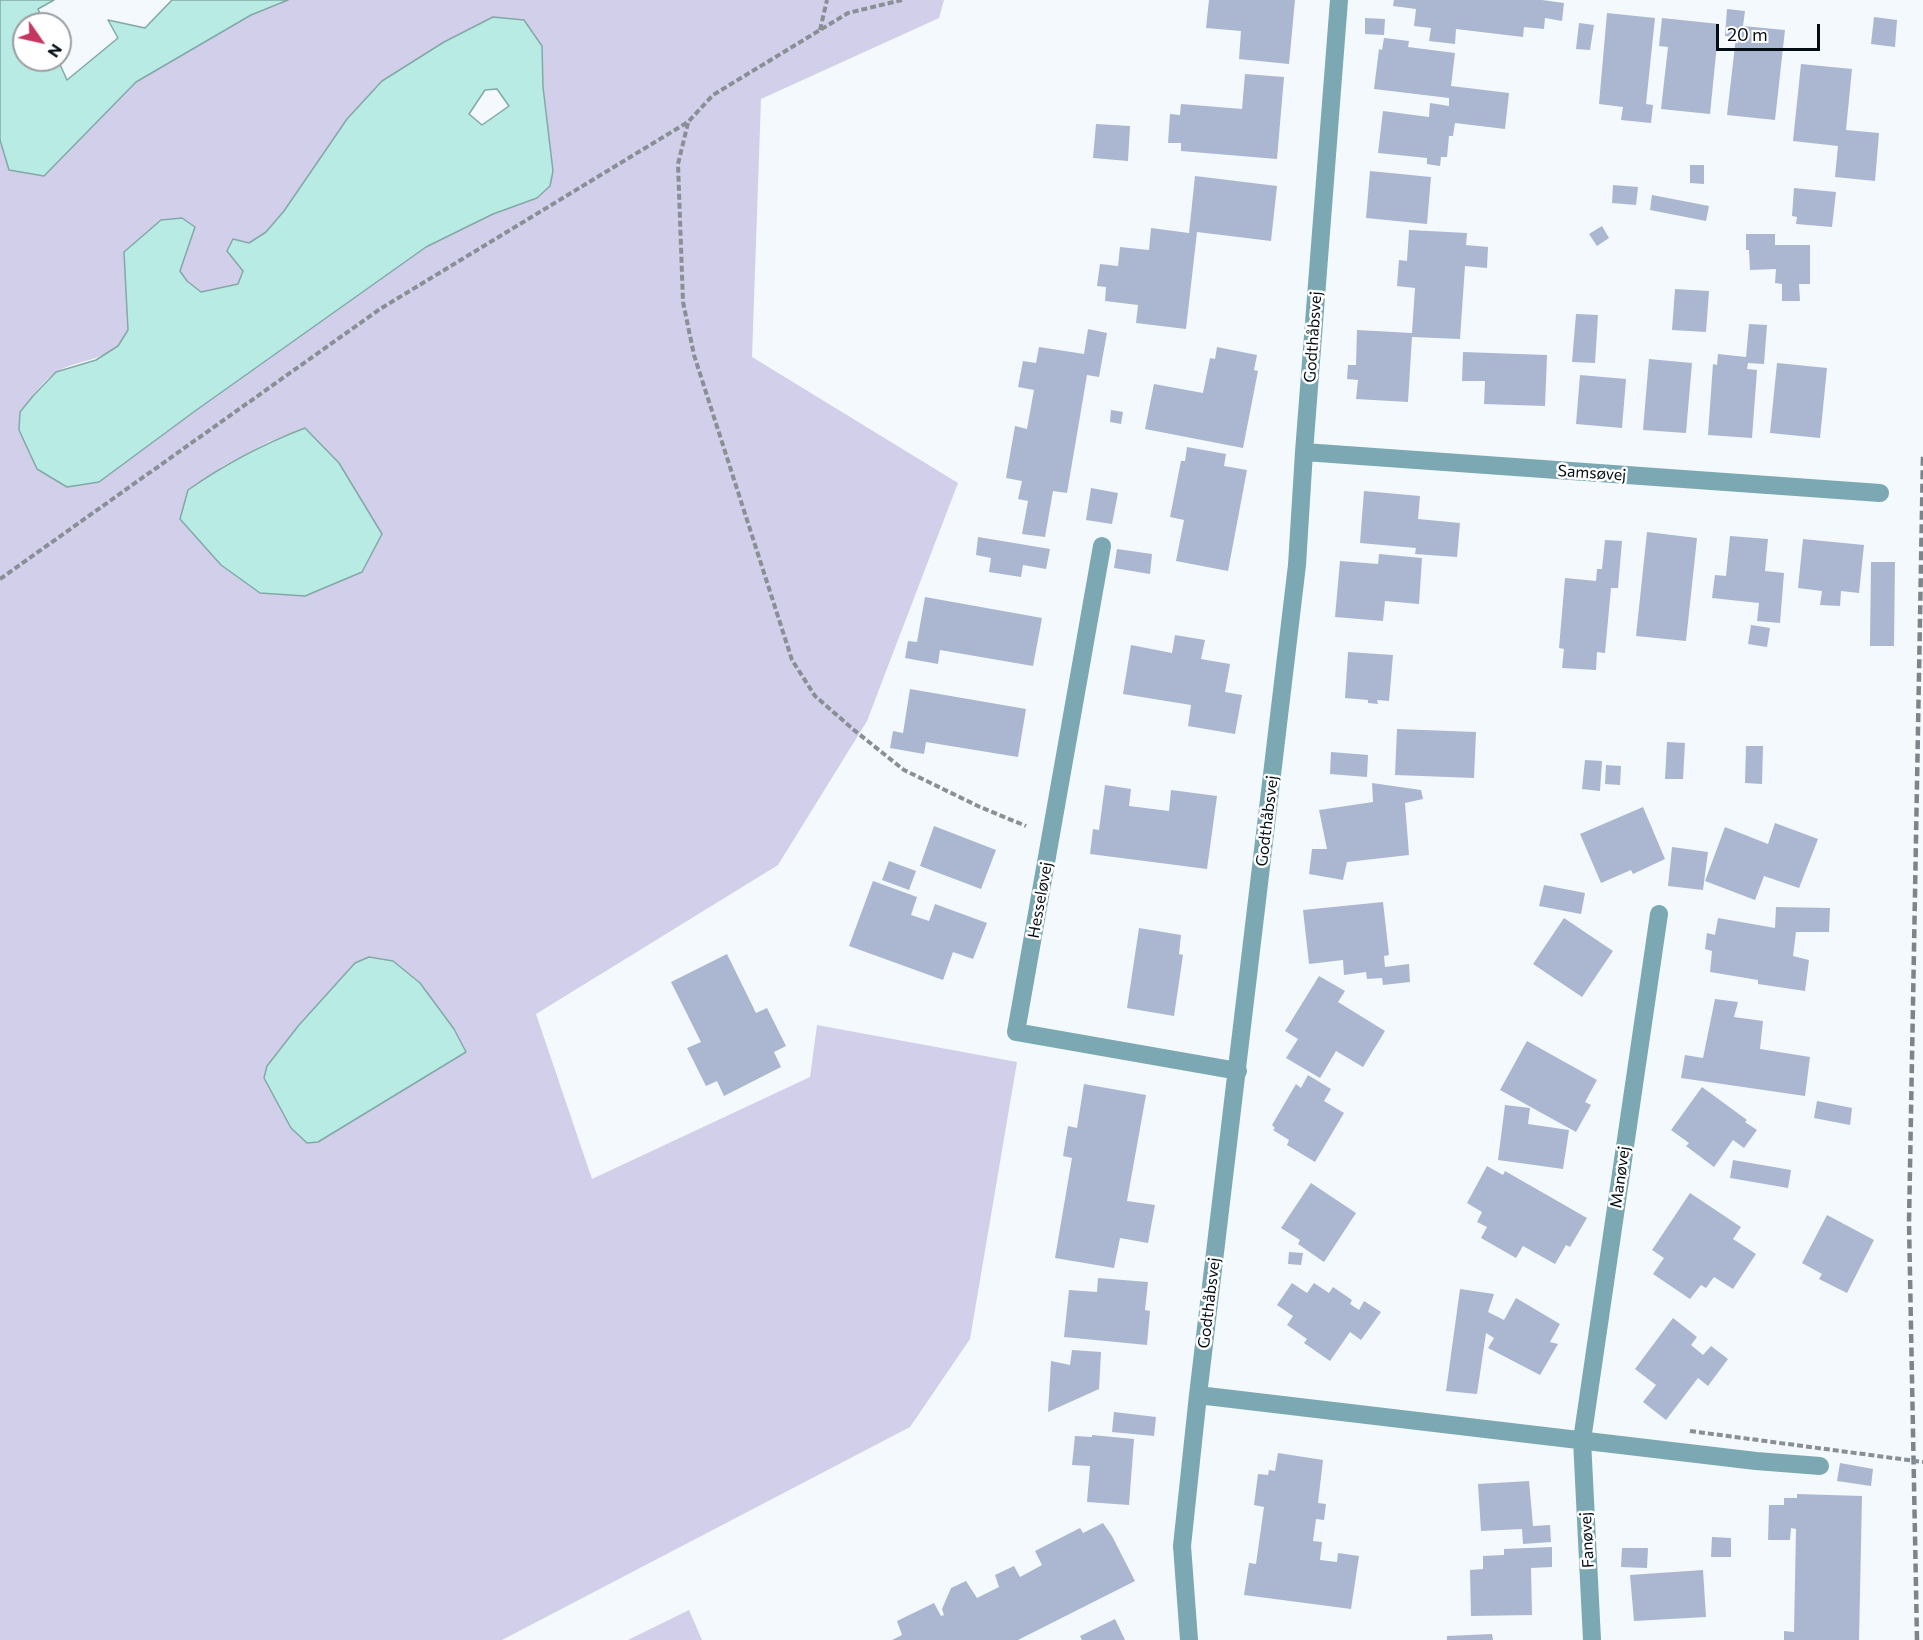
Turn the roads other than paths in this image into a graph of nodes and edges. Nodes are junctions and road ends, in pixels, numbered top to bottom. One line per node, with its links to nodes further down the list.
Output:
1 (1339, 0): 2 (street, Godthåbsvej)
2 (1304, 452): 3 (street, Samsøvej); 6 (street, Godthåbsvej)
3 (1880, 493)
4 (1102, 546): 6 (street, Hesseløvej)
5 (1659, 914): 8 (street, Manøvej)
6 (1238, 1071): 7 (street, Godthåbsvej)
7 (1198, 1395): 8 (street); 10 (street, Godthåbsvej)
8 (1582, 1440): 9 (street); 11 (street, Fanøvej)
9 (1820, 1466)
10 (1189, 1640)
11 (1592, 1640)

